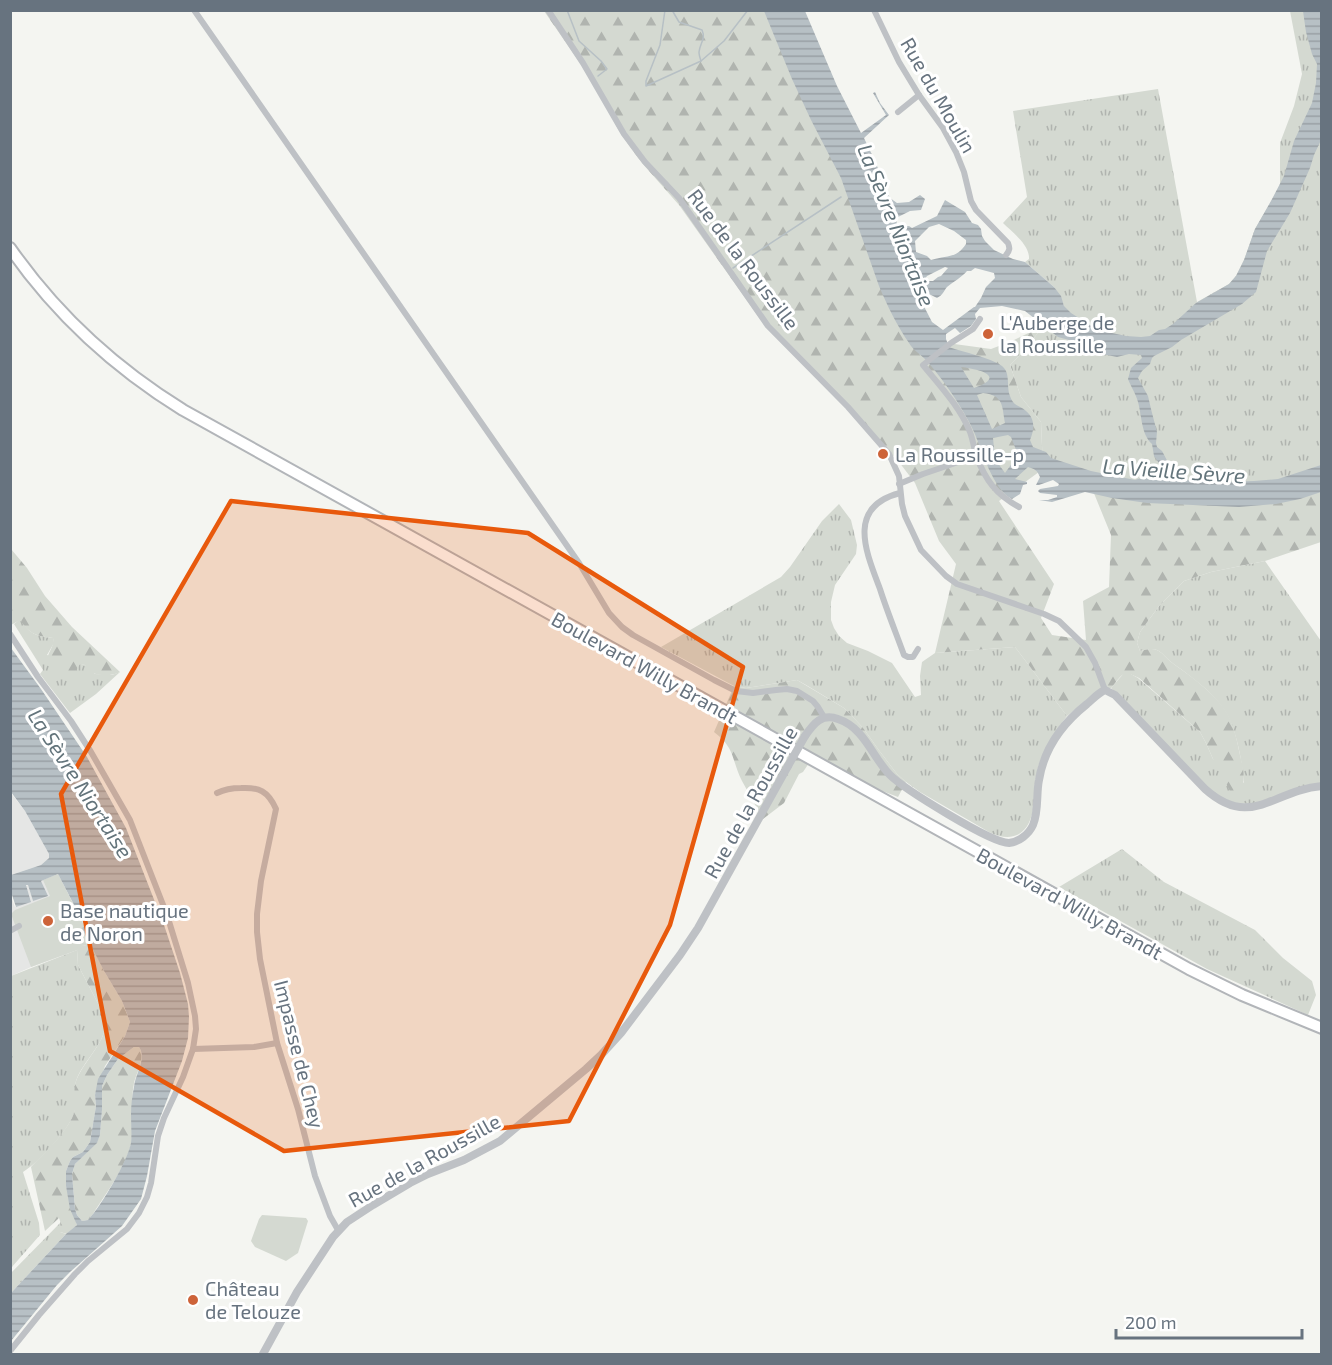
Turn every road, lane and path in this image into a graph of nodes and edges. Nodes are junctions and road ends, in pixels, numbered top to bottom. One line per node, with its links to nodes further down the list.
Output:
1 (194, 10): 16 (street)
2 (548, 10): 10 (street, Rue de la Roussille)
3 (874, 10): 4 (street, Rue du Moulin)
4 (920, 95): 5 (street); 7 (street, Rue du Moulin)
5 (898, 112)
6 (10, 248): 21 (main road, Boulevard Willy Brandt)
7 (1006, 255)
8 (980, 318): 9 (street)
9 (976, 456): 10 (street); 12 (street)
10 (899, 484): 11 (street, Rue de la Roussille)
11 (900, 493): 14 (street); 15 (street, Rue de la Roussille)
12 (1019, 507)
13 (10, 634): 23 (street)
14 (918, 649)
15 (1105, 690): 16 (street); 17 (street)
16 (824, 717): 24 (street, Rue de la Roussille, bridge)
17 (1322, 786)
18 (217, 793): 22 (street, Impasse de Chey)
19 (19, 926): 20 (street)
20 (10, 931)
21 (1322, 1028)
22 (277, 1043): 23 (street); 24 (street, Impasse de Chey)
23 (193, 1049): 25 (street)
24 (338, 1230): 26 (street, Rue de la Roussille)
25 (10, 1351)
26 (263, 1354)

